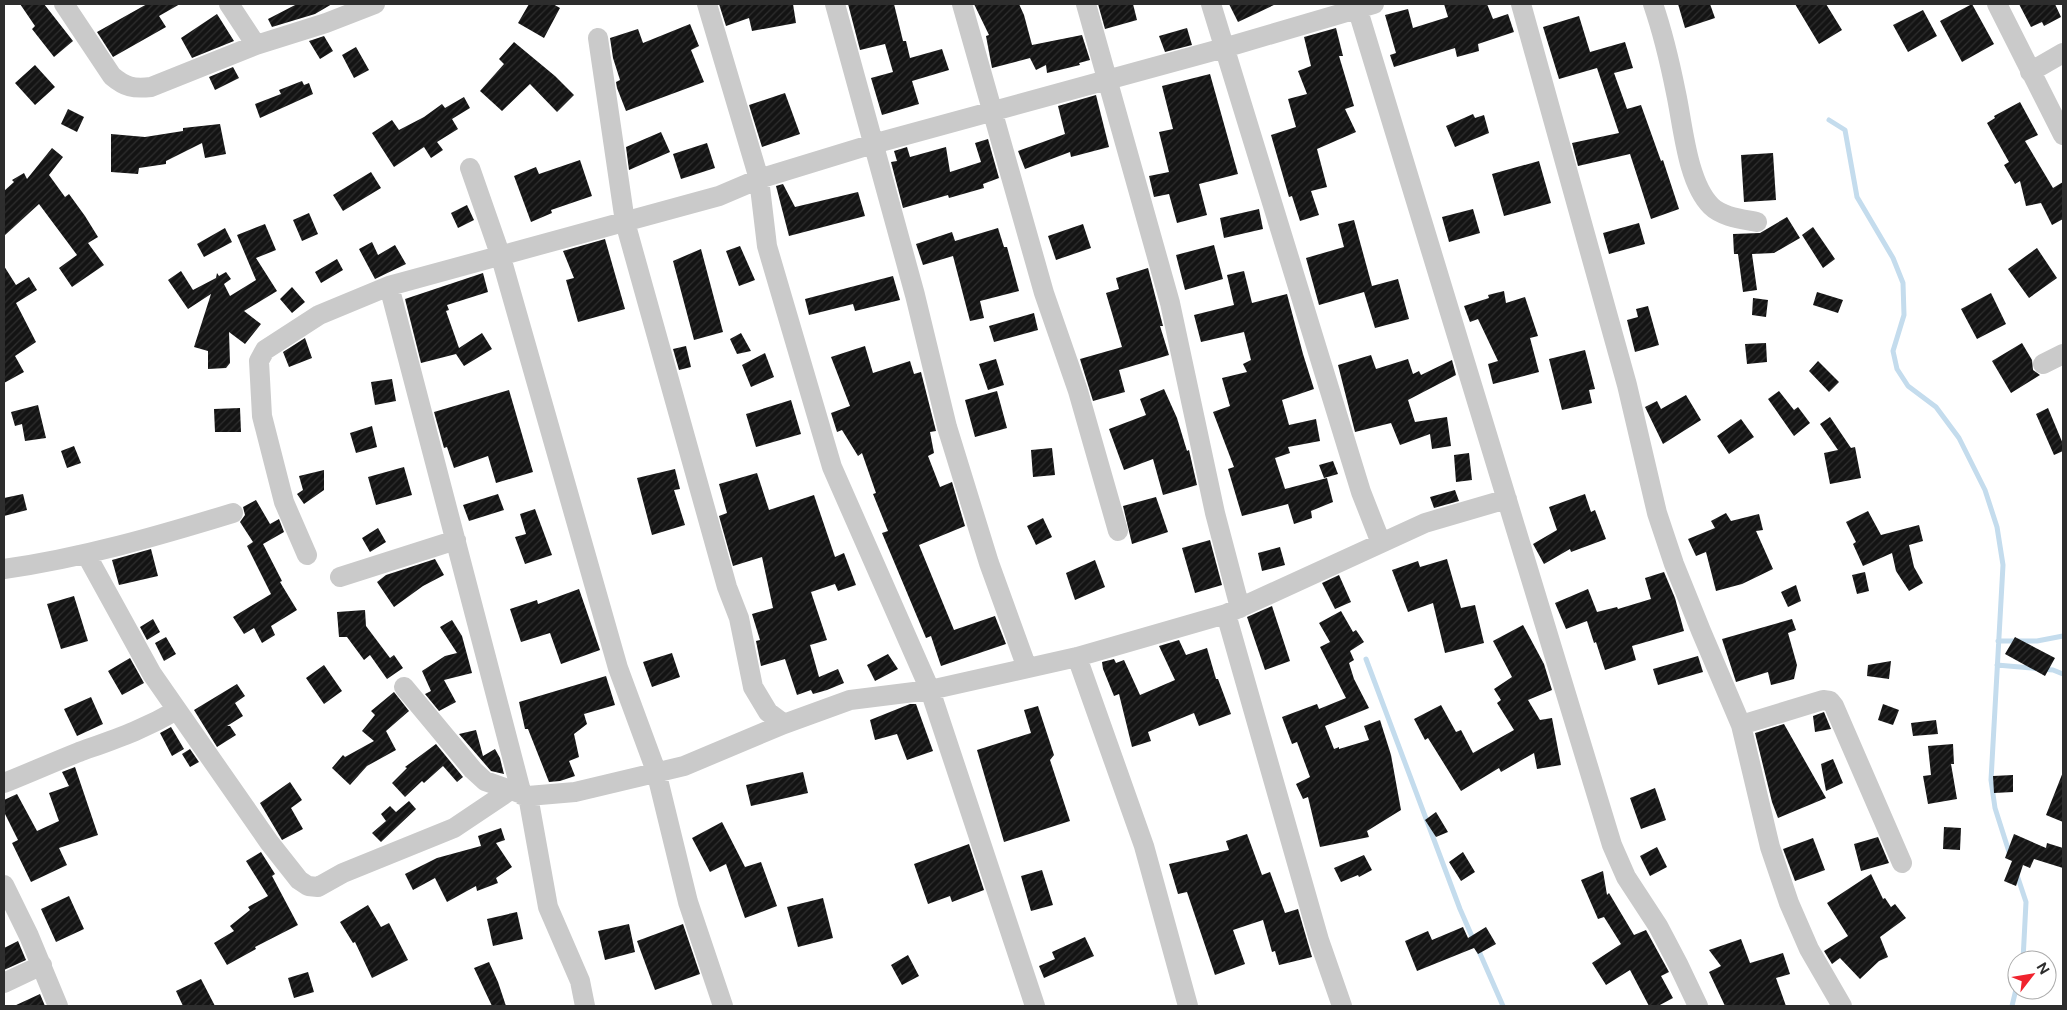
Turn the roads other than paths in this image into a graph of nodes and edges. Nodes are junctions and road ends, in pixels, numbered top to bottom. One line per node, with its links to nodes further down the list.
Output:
1 (64, 4): 14 (street)
2 (230, 4): 14 (street)
3 (375, 4): 14 (street)
4 (707, 4): 23 (street)
5 (835, 4): 21 (street)
6 (962, 4): 19 (street)
7 (1086, 4): 18 (street)
8 (1211, 4): 15 (street)
9 (1521, 4): 46 (street)
10 (1653, 4): 25 (street)
11 (1997, 4): 17 (street)
12 (1363, 5): 15 (street); 30 (street)
13 (598, 38): 24 (street)
14 (256, 45)
15 (1224, 48): 18 (street); 34 (street)
16 (2063, 53): 17 (street)
17 (2030, 72): 20 (street)
18 (1106, 79): 19 (street); 39 (street)
19 (992, 110): 21 (street); 32 (street)
20 (2063, 135)
21 (873, 144): 23 (street); 41 (street)
22 (470, 168): 26 (street)
23 (759, 179): 24 (street); 43 (street)
24 (625, 222): 26 (street); 45 (street)
25 (1757, 222)
26 (500, 254): 27 (street); 47 (street)
27 (389, 286): 33 (street); 36 (street)
28 (2063, 354): 29 (street)
29 (2043, 364)
30 (1507, 499): 34 (street); 60 (street)
31 (233, 513): 35 (street)
32 (1118, 531)
33 (456, 540): 38 (street); 49 (street)
34 (1381, 543): 39 (street)
35 (86, 554): 37 (street); 44 (street)
36 (307, 555)
37 (4, 569)
38 (340, 577)
39 (1233, 611): 40 (street); 59 (street)
40 (1077, 657): 41 (street); 58 (street)
41 (1027, 668): 43 (street)
42 (404, 687): 49 (street)
43 (930, 690): 45 (street); 57 (street)
44 (178, 710): 48 (street); 49 (street)
45 (784, 724): 47 (street)
46 (1741, 725): 50 (street); 61 (street)
47 (656, 772): 49 (street); 56 (street)
48 (4, 783)
49 (520, 794): 55 (street)
50 (1902, 863)
51 (4, 885): 52 (street)
52 (42, 965): 53 (street); 54 (street)
53 (4, 983)
54 (58, 1006)
55 (585, 1006)
56 (723, 1006)
57 (1035, 1006)
58 (1188, 1006)
59 (1342, 1006)
60 (1698, 1006)
61 (1842, 1006)

